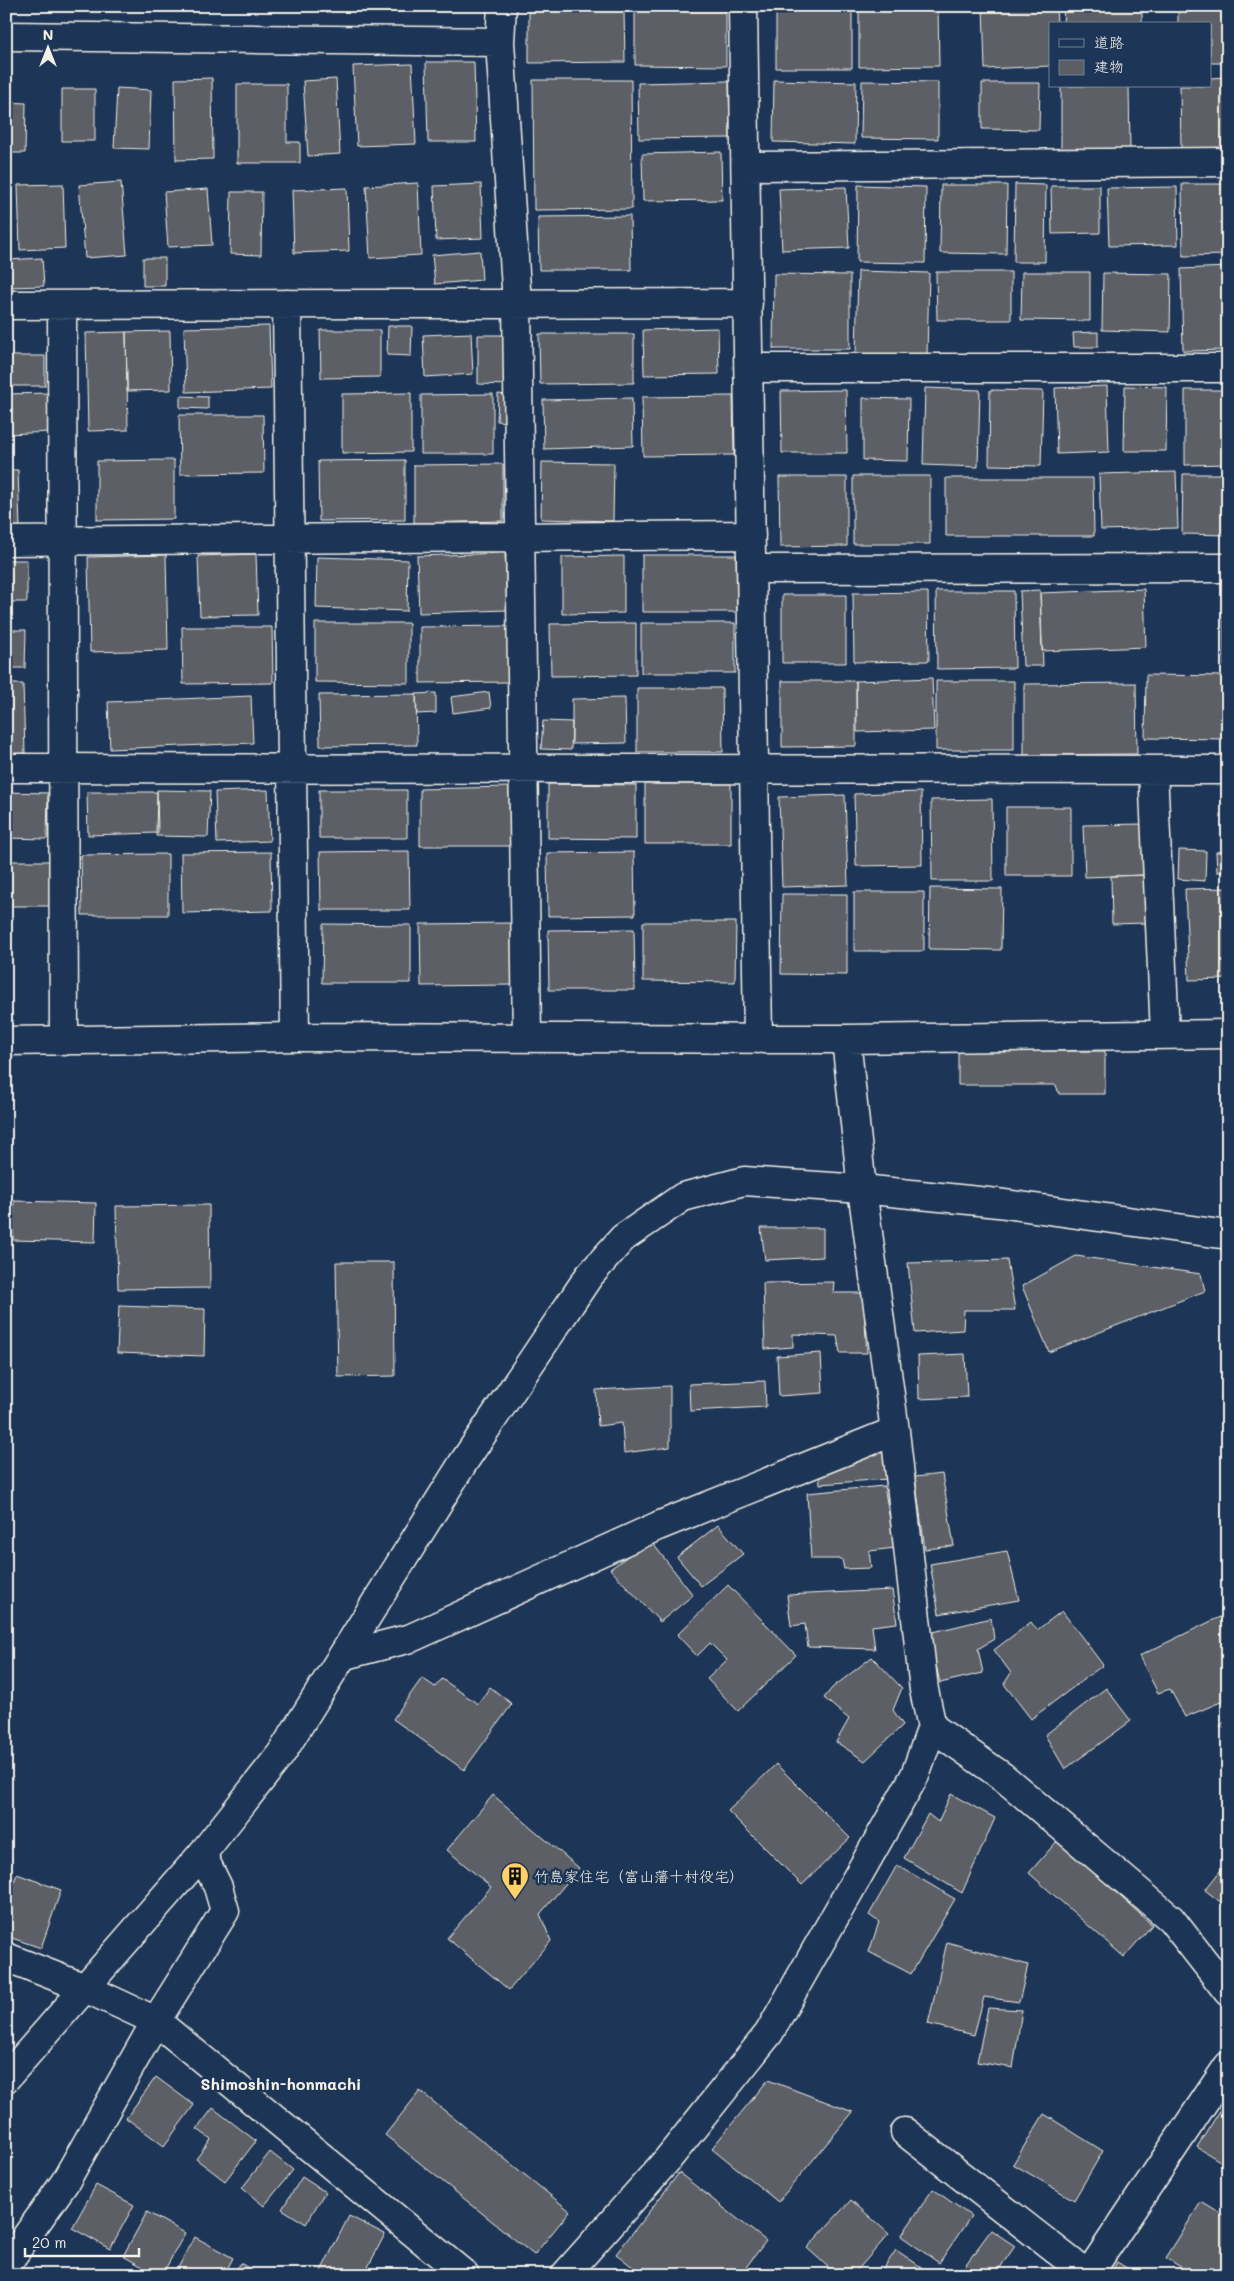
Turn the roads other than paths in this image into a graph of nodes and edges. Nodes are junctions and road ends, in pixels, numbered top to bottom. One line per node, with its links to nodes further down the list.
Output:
1 (502, 6): 4 (street)
2 (743, 6): 6 (street)
3 (6, 36): 4 (street)
4 (500, 42): 9 (street)
5 (1228, 162): 6 (street)
6 (746, 166): 7 (street)
7 (748, 303): 9 (street); 12 (street)
8 (287, 304): 9 (street); 11 (street); 16 (street)
9 (517, 304): 15 (street)
10 (6, 305): 11 (street)
11 (62, 305): 18 (street)
12 (748, 368): 13 (street); 14 (street)
13 (1228, 368)
14 (751, 535): 15 (street); 20 (street)
15 (520, 537): 16 (street); 24 (street)
16 (289, 539): 18 (street); 23 (street)
17 (6, 541): 18 (street)
18 (62, 541): 22 (street)
19 (1228, 568): 20 (street)
20 (752, 569): 25 (street)
21 (6, 768): 22 (street)
22 (64, 768): 23 (street); 35 (street)
23 (292, 768): 24 (street); 30 (street)
24 (524, 768): 25 (street); 31 (street)
25 (755, 769): 26 (street); 32 (street)
26 (1153, 770): 27 (street); 28 (street)
27 (1228, 770)
28 (1165, 1034): 29 (street); 33 (street)
29 (1228, 1034)
30 (295, 1038): 31 (street); 35 (street)
31 (527, 1038): 32 (street)
32 (758, 1039): 33 (street)
33 (846, 1039): 36 (street)
34 (6, 1041): 35 (street)
35 (64, 1041)
36 (862, 1189): 37 (street); 38 (street); 39 (street)
37 (1228, 1235)
38 (895, 1431): 39 (street); 40 (street)
39 (345, 1654): 41 (street)
40 (932, 1727): 44 (street); 51 (street)
41 (202, 1854): 43 (street); 45 (street)
42 (6, 1957): 43 (street)
43 (85, 1988): 45 (street); 47 (street)
44 (1228, 1992)
45 (156, 2021): 49 (street); 50 (street)
46 (1228, 2066): 48 (street)
47 (6, 2078)
48 (905, 2132)
49 (6, 2265)
50 (465, 2275)
51 (565, 2275)

